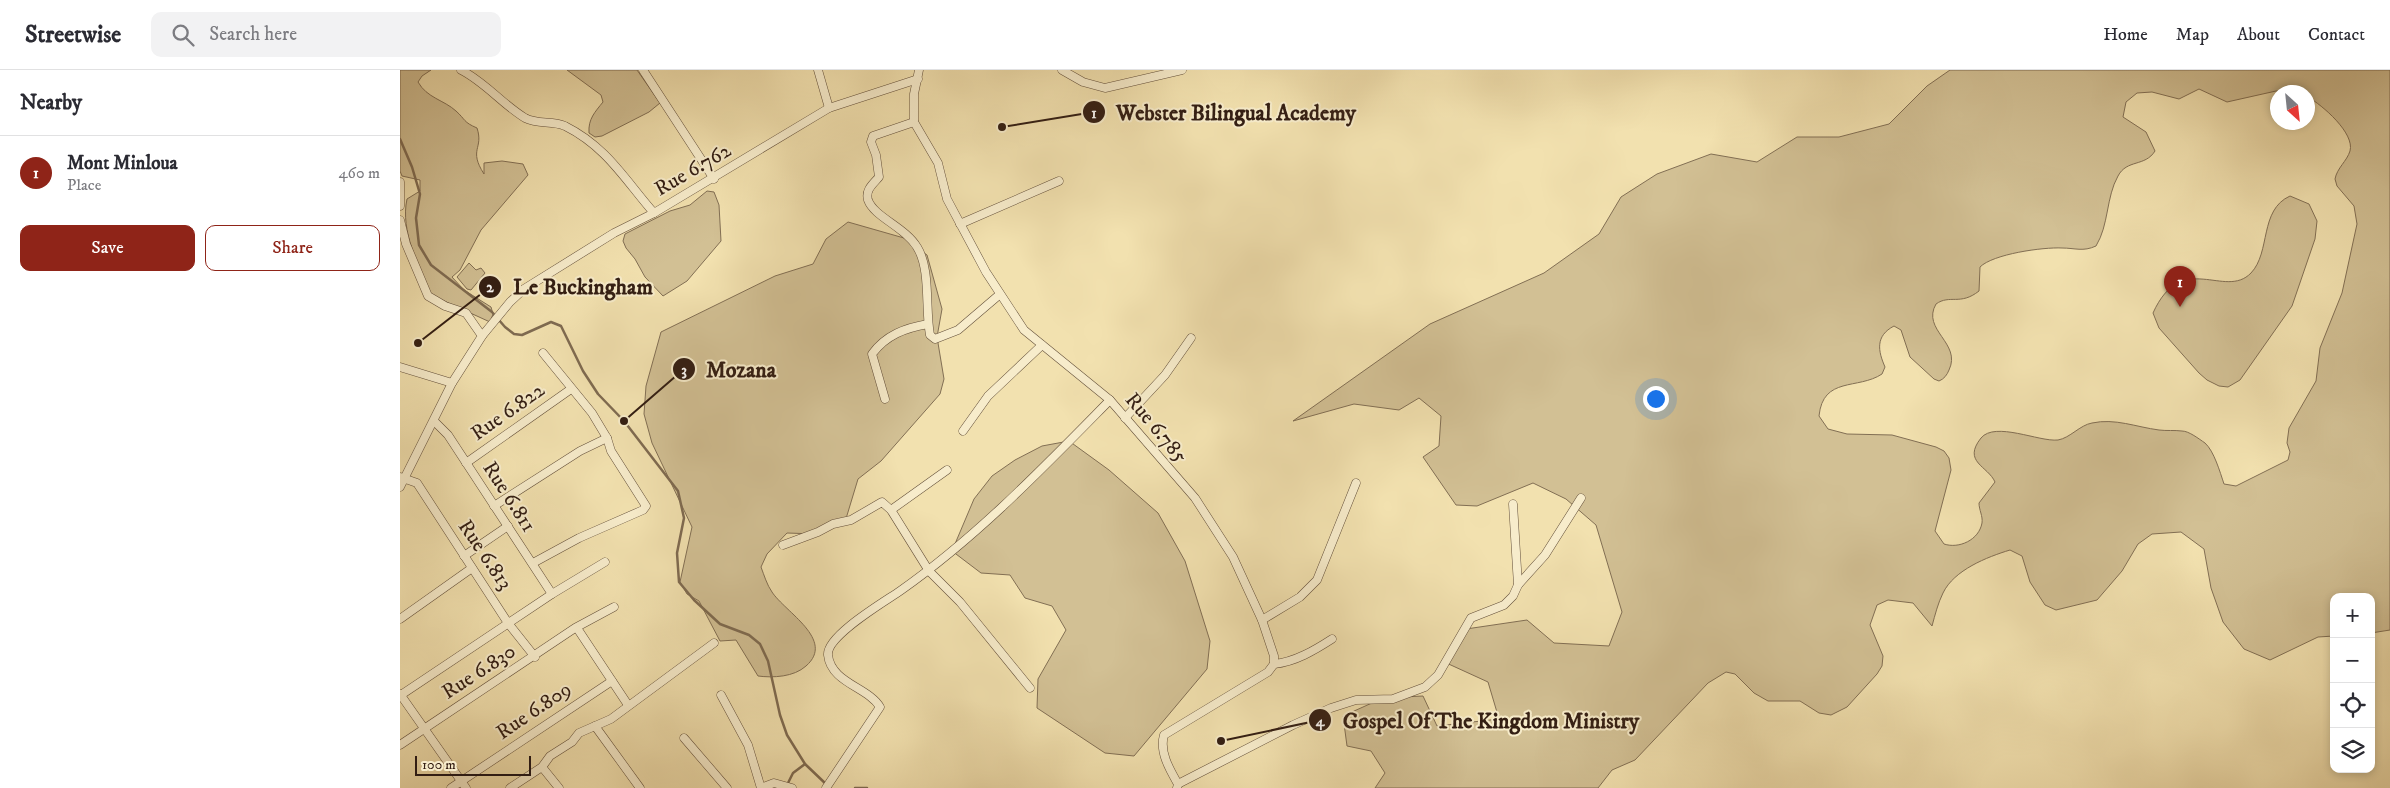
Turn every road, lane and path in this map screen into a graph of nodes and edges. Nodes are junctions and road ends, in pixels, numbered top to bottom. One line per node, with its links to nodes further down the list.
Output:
1 (461, 70): 15 (street, Rue 6.762)
2 (644, 70): 10 (street)
3 (818, 70): 8 (street)
4 (919, 70): 7 (street)
5 (1062, 70): 6 (street)
6 (1182, 70)
7 (918, 79): 8 (street, Rue 6.762); 9 (street)
8 (829, 108): 10 (street, Rue 6.762)
9 (914, 122): 17 (street, Rue 6.785); 20 (street)
10 (714, 179): 15 (street, Rue 6.762)
11 (1059, 181): 17 (street)
12 (400, 182): 13 (street)
13 (401, 196): 14 (street)
14 (400, 206)
15 (654, 213): 21 (street)
16 (400, 220): 18 (street)
17 (960, 224): 19 (street, Rue 6.785)
18 (403, 246): 21 (street)
19 (999, 295): 20 (street); 23 (street, Rue 6.785)
20 (928, 324): 28 (street)
21 (482, 336): 26 (street)
22 (1191, 338): 30 (street)
23 (1042, 345): 29 (street, Rue 6.785); 32 (street)
24 (542, 352): 27 (street)
25 (400, 368): 26 (street)
26 (452, 383): 31 (street)
27 (571, 389): 33 (street); 34 (street, Rue 6.822)
28 (885, 400)
29 (1110, 400): 30 (street, Rue 6.785); 49 (street)
30 (1125, 418): 54 (street, Rue 6.785)
31 (434, 421): 34 (street, Rue 6.811); 36 (street)
32 (963, 431)
33 (607, 438): 41 (street); 46 (street)
34 (466, 463): 41 (street, Rue 6.811)
35 (947, 470): 42 (street)
36 (402, 477): 38 (street); 45 (street, Rue 6.813)
37 (1356, 483): 54 (street)
38 (400, 487)
39 (1581, 498): 50 (street)
40 (1513, 504): 50 (street)
41 (494, 506): 43 (street, Rue 6.811)
42 (891, 510): 44 (street); 49 (street)
43 (508, 526): 45 (street); 46 (street, Rue 6.811)
44 (783, 546)
45 (464, 556): 48 (street, Rue 6.813)
46 (532, 562): 51 (street, Rue 6.811)
47 (605, 562): 51 (street)
48 (472, 568): 53 (street); 55 (street, Rue 6.813)
49 (929, 571): 62 (street); 80 (street)
50 (1518, 585): 72 (street)
51 (552, 594): 55 (street)
52 (614, 607): 56 (street, Rue 6.830)
53 (400, 619)
54 (1262, 620): 60 (street, Rue 6.785)
55 (508, 623): 59 (street, Rue 6.813); 63 (street)
56 (577, 628): 59 (street, Rue 6.830); 61 (street)
57 (1332, 639): 60 (street)
58 (714, 643): 65 (street)
59 (535, 657): 67 (street, Rue 6.830)
60 (1274, 664): 72 (street)
61 (612, 681): 65 (street); 71 (street, Rue 6.809)
62 (1030, 688)
63 (400, 694): 67 (street)
64 (721, 695): 78 (street)
65 (628, 705): 66 (street)
66 (595, 726): 70 (street); 76 (street)
67 (425, 728): 69 (street, Rue 6.830); 71 (street)
68 (684, 738): 77 (street)
69 (400, 745)
70 (542, 767): 74 (street); 75 (street)
71 (464, 785): 73 (street, Rue 6.809)
72 (1178, 786)
73 (451, 788)
74 (510, 788)
75 (560, 788)
76 (640, 788)
77 (727, 788)
78 (761, 788): 79 (street)
79 (792, 788)
80 (826, 788)

